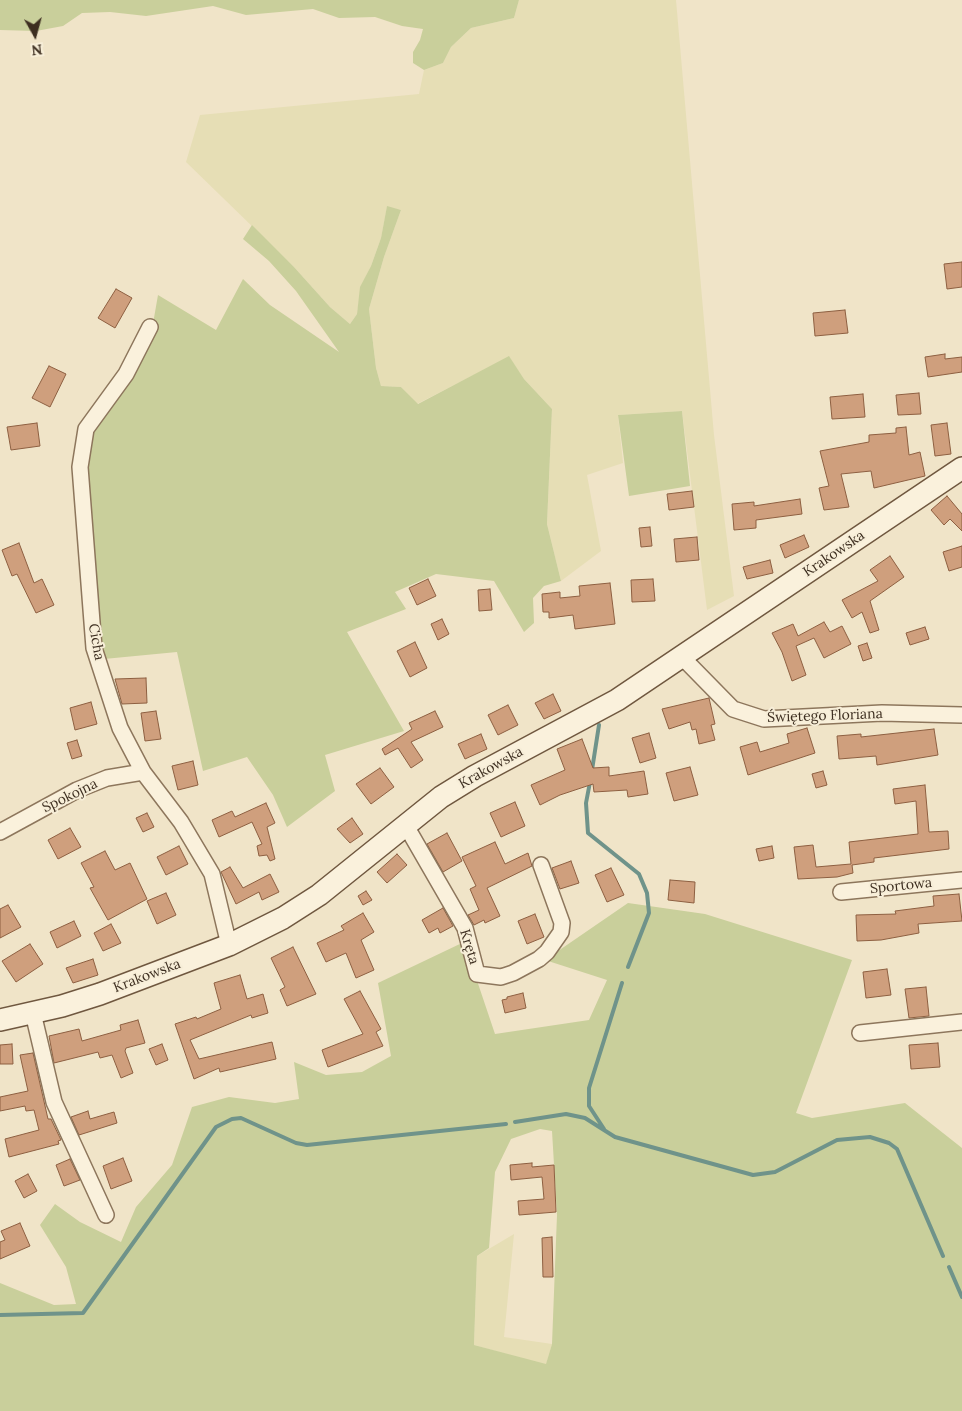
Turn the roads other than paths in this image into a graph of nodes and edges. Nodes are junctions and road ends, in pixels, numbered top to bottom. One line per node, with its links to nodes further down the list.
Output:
1 (150, 328): 5 (street, Cicha)
2 (962, 468): 3 (street, Krakowska)
3 (681, 656): 4 (street, Świętego Floriana); 6 (street, Krakowska)
4 (962, 715)
5 (144, 772): 7 (street, Spokojna); 11 (street, Cicha)
6 (405, 824): 8 (street, Kręta); 11 (street, Krakowska)
7 (0, 832)
8 (541, 865)
9 (962, 880): 10 (street, Sportowa)
10 (841, 892)
11 (229, 945): 12 (street, Krakowska)
12 (33, 1013): 13 (street, Krakowska); 16 (street)
13 (0, 1020)
14 (962, 1022): 15 (street)
15 (860, 1033)
16 (106, 1215)

